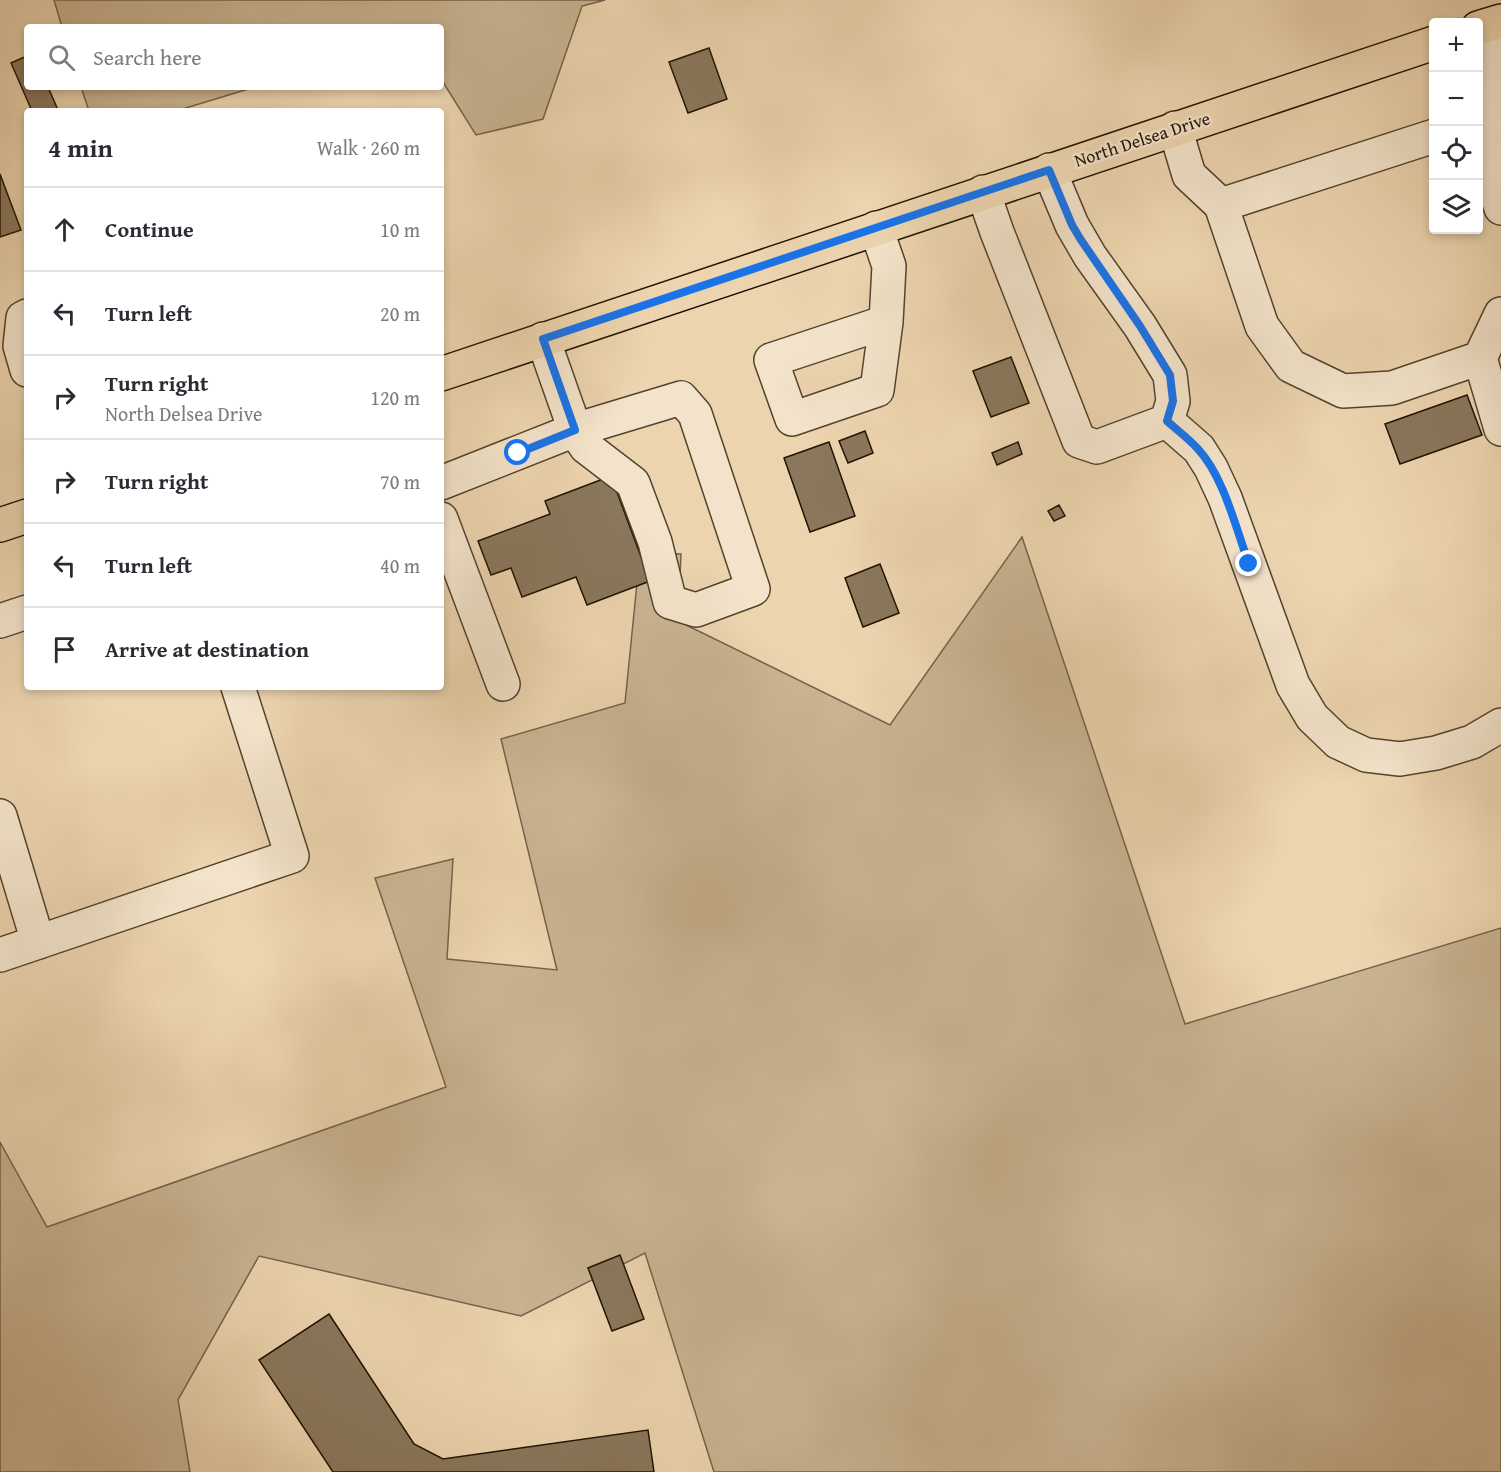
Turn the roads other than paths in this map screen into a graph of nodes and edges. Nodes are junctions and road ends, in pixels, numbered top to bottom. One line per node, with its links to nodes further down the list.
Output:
1 (1488, 25): 3 (lane)
2 (1429, 45): 4 (main road, North Delsea Drive)
3 (1484, 119): 9 (lane)
4 (1175, 128): 6 (main road, North Delsea Drive); 8 (lane)
5 (1429, 138): 8 (lane)
6 (1049, 170): 7 (main road, North Delsea Drive); 18 (lane)
7 (983, 192): 10 (main road, North Delsea Drive); 18 (lane)
8 (1221, 205): 15 (lane)
9 (1501, 208)
10 (876, 228): 13 (lane); 14 (main road, North Delsea Drive)
11 (1501, 314): 15 (lane)
12 (24, 318): 16 (lane)
13 (886, 322)
14 (543, 339): 17 (main road, North Delsea Drive); 20 (lane)
15 (1480, 358): 19 (lane)
16 (24, 360)
17 (444, 373)
18 (1167, 421): 29 (lane)
19 (1501, 429)
20 (575, 430): 20 (lane); 21 (lane)
21 (444, 482)
22 (24, 517): 23 (main road)
23 (0, 525)
24 (444, 527): 27 (lane)
25 (24, 613): 26 (lane)
26 (0, 621)
27 (503, 684)
28 (239, 690): 31 (lane)
29 (1501, 725)
30 (0, 816): 31 (lane)
31 (38, 942): 32 (lane)
32 (0, 955)

